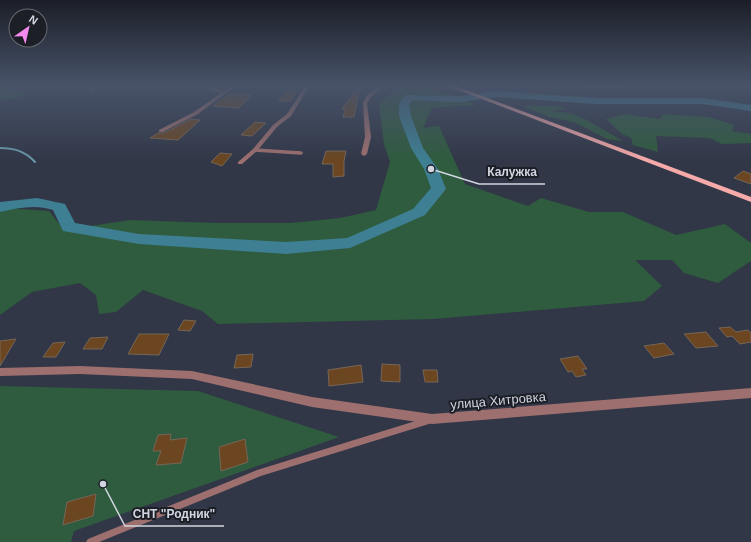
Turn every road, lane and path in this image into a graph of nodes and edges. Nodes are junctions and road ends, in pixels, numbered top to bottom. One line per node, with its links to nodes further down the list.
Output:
1 (200, 110): 5 (street)
2 (292, 110): 6 (street)
3 (366, 110): 8 (street)
4 (515, 110): 10 (main road)
5 (161, 131)
6 (255, 150): 7 (lane); 9 (street)
7 (302, 153)
8 (364, 154)
9 (240, 164)
10 (751, 200)
11 (0, 372): 13 (street, улица Хитровка)
12 (751, 393): 13 (street, улица Хитровка)
13 (432, 420): 14 (lane)
14 (90, 542)

